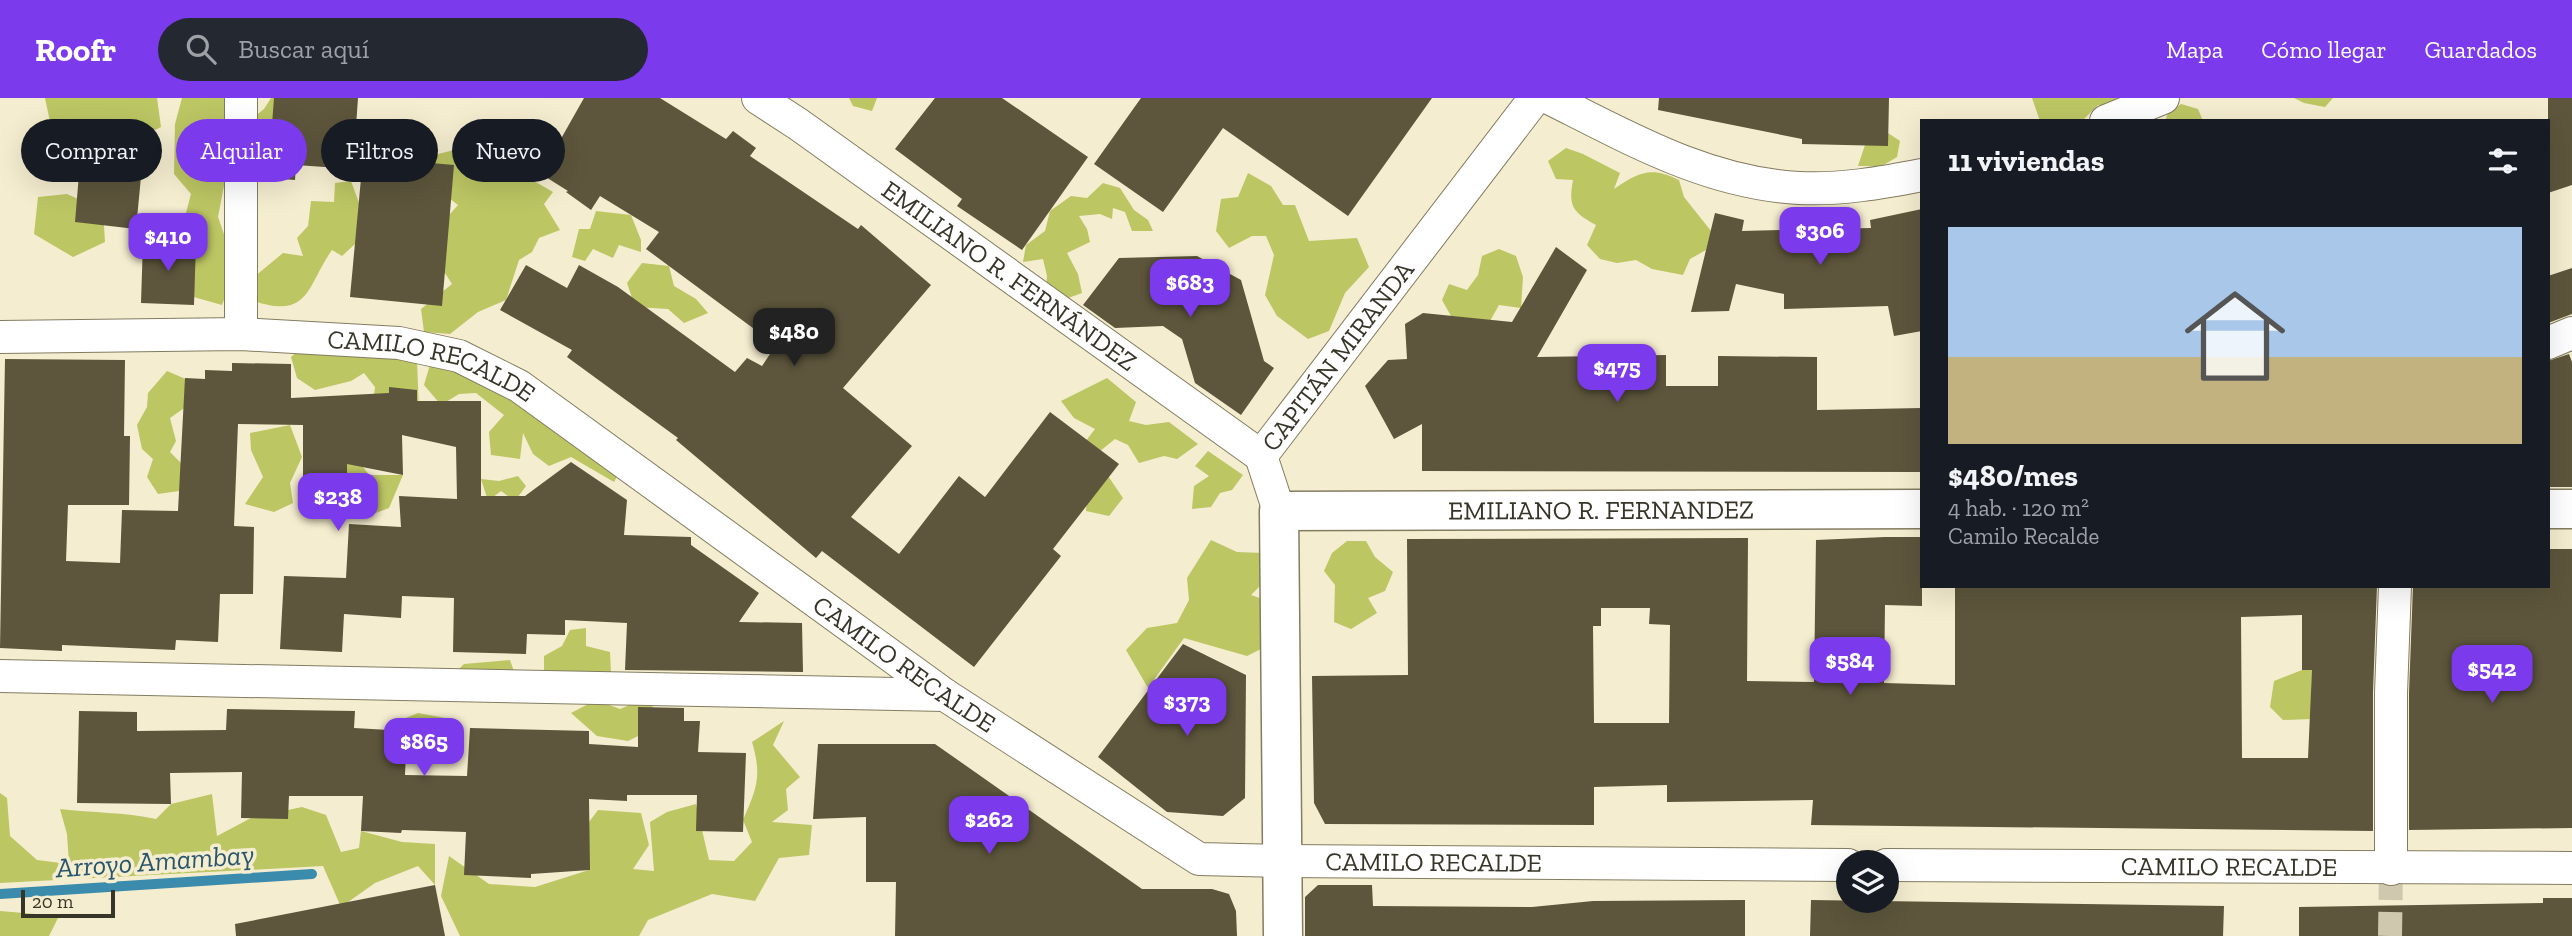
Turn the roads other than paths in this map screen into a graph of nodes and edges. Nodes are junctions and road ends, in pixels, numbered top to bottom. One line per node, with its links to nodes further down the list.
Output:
1 (241, 98): 9 (street)
2 (758, 98): 12 (street, EMILIANO R. FERNÁNDEZ)
3 (1535, 98): 12 (street, CAPITÁN MIRANDA)
4 (1549, 98): 7 (street)
5 (2163, 98): 6 (street)
6 (2111, 119)
7 (1920, 175)
8 (2572, 333): 11 (street)
9 (241, 334): 10 (street, CAMILO RECALDE); 19 (street, CAMILO RECALDE)
10 (0, 337)
11 (2550, 342)
12 (1261, 456): 16 (street, CAPITÁN MIRANDA)
13 (1920, 509): 16 (street, EMILIANO R. FERNANDEZ)
14 (2550, 509): 15 (street)
15 (2572, 509)
16 (1279, 511): 20 (street, CAPITÁN MIRANDA)
17 (2395, 588): 24 (street)
18 (0, 676): 19 (street)
19 (945, 695): 20 (street, CAMILO RECALDE)
20 (1283, 861): 21 (street, CAMILO RECALDE); 25 (street, CAPITÁN MIRANDA)
21 (1836, 865)
22 (1899, 865): 24 (street, CAMILO RECALDE)
23 (2572, 868): 24 (street, CAMILO RECALDE)
24 (2390, 869)
25 (1283, 936)

